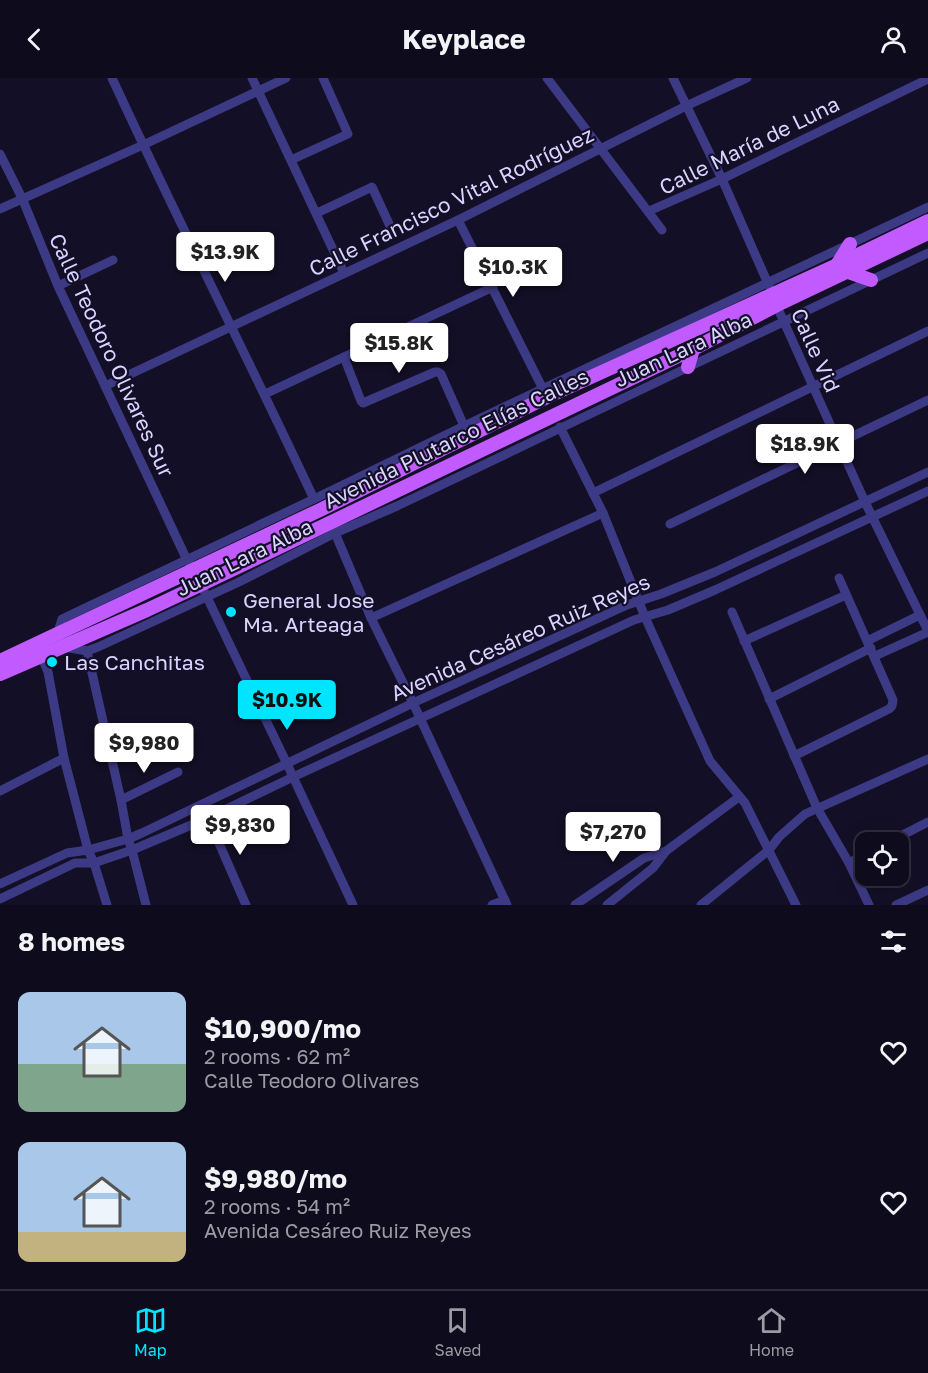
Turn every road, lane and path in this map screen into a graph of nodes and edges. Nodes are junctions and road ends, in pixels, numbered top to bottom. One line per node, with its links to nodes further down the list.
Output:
1 (112, 78): 11 (street)
2 (252, 78): 9 (street)
3 (286, 78): 9 (street)
4 (323, 78): 14 (street)
5 (547, 78): 12 (street)
6 (673, 78): 10 (street, Calle Vid)
7 (747, 78): 10 (street, Calle Francisco Vital Rodríguez)
8 (928, 79): 15 (street, Calle María de Luna)
9 (258, 91): 11 (street); 14 (street)
10 (686, 106): 12 (street, Calle Francisco Vital Rodríguez); 15 (street, Calle Vid)
11 (143, 146): 16 (street); 36 (street)
12 (600, 149): 19 (street); 21 (street, Calle Francisco Vital Rodríguez)
13 (0, 154): 16 (street, Calle Teodoro Olivares Sur)
14 (291, 160): 20 (street)
15 (722, 179): 19 (street, Calle María de Luna); 34 (street, Calle Vid)
16 (22, 198): 18 (street); 32 (street, Calle Teodoro Olivares Sur)
17 (928, 207): 26 (street)
18 (0, 209)
19 (650, 211): 24 (street)
20 (317, 213): 23 (street); 30 (street)
21 (458, 220): 30 (street, Calle Francisco Vital Rodríguez); 33 (street)
22 (928, 221): 29 (main road, Avenida Plutarco Elías Calles)
23 (390, 226)
24 (662, 230)
25 (928, 233): 29 (main road, Avenida Plutarco Elías Calles)
26 (850, 244): 29 (main road); 34 (street)
27 (928, 253): 31 (street, Juan Lara Alba)
28 (113, 260): 32 (street)
29 (843, 268): 31 (main road); 34 (main road, Avenida Plutarco Elías Calles)
30 (344, 273): 36 (street, Calle Francisco Vital Rodríguez)
31 (871, 280): 35 (street, Juan Lara Alba)
32 (58, 286): 43 (street, Calle Teodoro Olivares Sur)
33 (493, 287): 41 (street); 45 (street)
34 (772, 294): 35 (street, Calle Vid); 37 (street); 38 (main road, Avenida Plutarco Elías Calles); 40 (main road, Avenida Plutarco Elías Calles)
35 (785, 321): 42 (street, Juan Lara Alba); 44 (street, Calle Vid)
36 (232, 326): 43 (street, Calle Francisco Vital Rodríguez); 46 (street)
37 (668, 329): 38 (main road); 45 (street)
38 (690, 331): 50 (main road, Avenida Plutarco Elías Calles)
39 (928, 331): 44 (street)
40 (693, 349): 42 (main road); 52 (main road, Avenida Plutarco Elías Calles)
41 (344, 357): 46 (street); 48 (street)
42 (688, 367): 49 (street, Juan Lara Alba)
43 (105, 386): 66 (street, Calle Teodoro Olivares Sur)
44 (813, 387): 51 (street, Calle Vid); 58 (street)
45 (543, 389): 48 (street)
46 (265, 394): 60 (street)
47 (928, 400): 51 (street)
48 (462, 427): 50 (main road); 54 (street)
49 (560, 427): 53 (street, Juan Lara Alba); 58 (street)
50 (478, 431): 56 (main road, Avenida Plutarco Elías Calles)
51 (839, 444): 61 (street, Calle Vid); 64 (street)
52 (481, 450): 53 (main road); 59 (main road, Avenida Plutarco Elías Calles)
53 (498, 457): 59 (street, Juan Lara Alba)
54 (390, 463): 56 (main road); 60 (street)
55 (927, 476): 61 (street, Avenida Cesáreo Ruiz Reyes)
56 (379, 480): 66 (main road, Avenida Plutarco Elías Calles)
57 (928, 490): 63 (street, Avenida Cesáreo Ruiz Reyes)
58 (593, 493): 62 (street)
59 (393, 499): 65 (street, Juan Lara Alba); 68 (main road, Avenida Plutarco Elías Calles)
60 (314, 500): 66 (street)
61 (865, 502): 63 (street, Calle Vid); 70 (street, Avenida Cesáreo Ruiz Reyes)
62 (603, 513): 70 (street); 74 (street)
63 (872, 516): 72 (street, Calle Vid); 73 (street, Avenida Cesáreo Ruiz Reyes)
64 (670, 524)
65 (335, 533): 68 (street, Juan Lara Alba); 74 (street)
66 (190, 565): 68 (street, Calle Teodoro Olivares Sur); 76 (main road, Avenida Plutarco Elías Calles)
67 (839, 578): 69 (street)
68 (203, 591): 76 (main road, Avenida Plutarco Elías Calles); 80 (street, Juan Lara Alba); 89 (street, Calle Teodoro Olivares Sur)
69 (846, 595): 77 (street); 78 (street)
70 (638, 601): 73 (street); 84 (street, Avenida Cesáreo Ruiz Reyes)
71 (732, 612): 77 (street)
72 (920, 615): 75 (street, Calle Vid); 78 (street)
73 (645, 617): 85 (street, Avenida Cesáreo Ruiz Reyes); 93 (street)
74 (371, 618): 84 (street)
75 (928, 632): 78 (street)
76 (59, 641): 79 (main road, Avenida Plutarco Elías Calles); 80 (street)
77 (744, 641): 83 (street)
78 (871, 648): 83 (street); 86 (street)
79 (39, 650): 81 (main road, Avenida Plutarco Elías Calles); 82 (main road, Avenida Plutarco Elías Calles); 87 (street)
80 (87, 651): 94 (street)
81 (0, 661)
82 (0, 675)
83 (769, 699): 86 (street)
84 (413, 703): 85 (street); 89 (street, Avenida Cesáreo Ruiz Reyes)
85 (420, 718): 91 (street, Avenida Cesáreo Ruiz Reyes); 110 (street)
86 (795, 756): 95 (street)
87 (64, 758): 92 (street); 100 (street)
88 (928, 759): 95 (street)
89 (287, 764): 91 (street, Calle Teodoro Olivares Sur); 99 (street, Avenida Cesáreo Ruiz Reyes)
90 (178, 772): 94 (street)
91 (293, 777): 96 (street, Avenida Cesáreo Ruiz Reyes); 115 (street, Calle Teodoro Olivares Sur)
92 (0, 791)
93 (739, 797): 102 (street); 103 (street)
94 (121, 800): 99 (street)
95 (817, 808): 102 (street); 106 (street)
96 (208, 818): 101 (street, Avenida Cesáreo Ruiz Reyes); 114 (street)
97 (928, 822): 98 (street)
98 (908, 832)
99 (128, 839): 100 (street, Avenida Cesáreo Ruiz Reyes); 101 (street)
100 (88, 850): 105 (street); 107 (street, Avenida Cesáreo Ruiz Reyes)
101 (132, 850): 105 (street, Avenida Cesáreo Ruiz Reyes); 113 (street)
102 (769, 850): 111 (street); 119 (street)
103 (666, 851): 117 (street); 118 (street)
104 (855, 860): 106 (street)
105 (94, 863): 109 (street, Avenida Cesáreo Ruiz Reyes); 112 (street)
106 (849, 863): 120 (street)
107 (0, 884)
108 (928, 890): 121 (street)
109 (0, 899)
110 (506, 903): 116 (street)
111 (795, 904)
112 (107, 905)
113 (146, 905)
114 (246, 905)
115 (353, 905)
116 (492, 905)
117 (575, 905)
118 (607, 905)
119 (700, 905)
120 (869, 905)
121 (896, 905)

